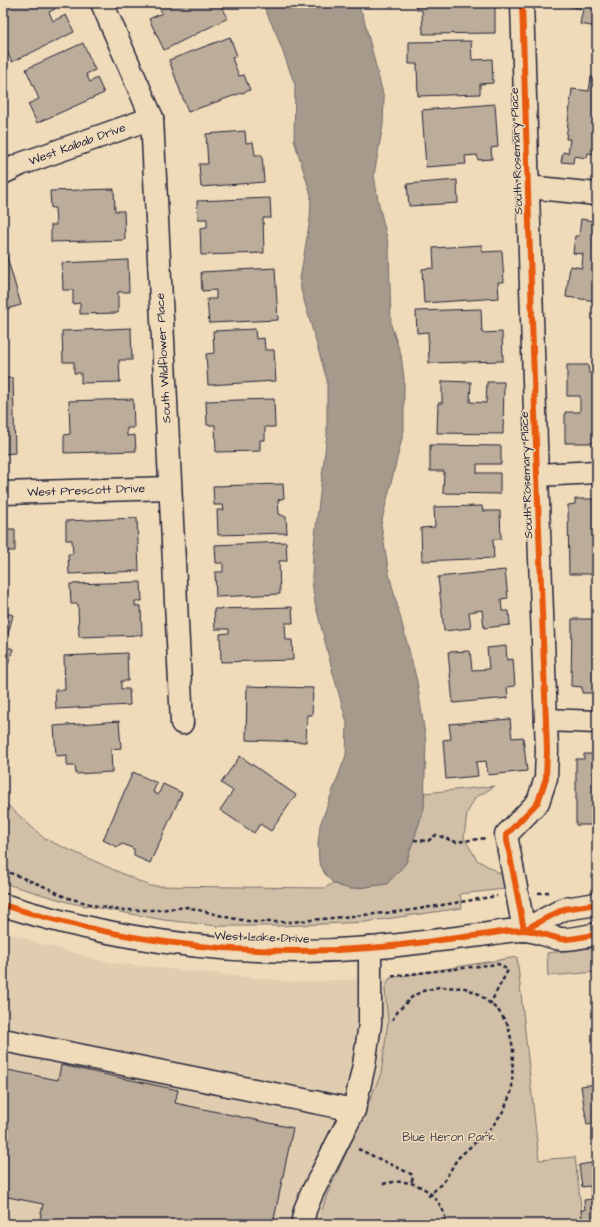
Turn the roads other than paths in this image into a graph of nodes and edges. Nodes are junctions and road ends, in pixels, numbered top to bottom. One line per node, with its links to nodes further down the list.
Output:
1 (102, 3): 3 (street, South Wildflower Place)
2 (522, 3): 5 (street, South Rosemary Place)
3 (152, 118): 4 (street, West Kaibab Drive); 9 (street, South Wildflower Place)
4 (3, 173)
5 (528, 186): 6 (street); 8 (street, South Rosemary Place)
6 (597, 194)
7 (597, 472): 8 (street)
8 (537, 475): 11 (street, South Rosemary Place)
9 (170, 488): 10 (street, West Prescott Drive); 13 (street, South Wildflower Place)
10 (3, 493)
11 (546, 720): 12 (street); 16 (street, South Rosemary Place)
12 (597, 722)
13 (182, 723)
14 (597, 904): 16 (street, West Lake Drive)
15 (3, 906): 18 (street, West Lake Drive)
16 (524, 930): 17 (street, West Lake Drive); 18 (street, West Lake Drive)
17 (597, 934)
18 (370, 948): 20 (street)
19 (3, 1040): 20 (street)
20 (354, 1110): 21 (street)
21 (302, 1224)

